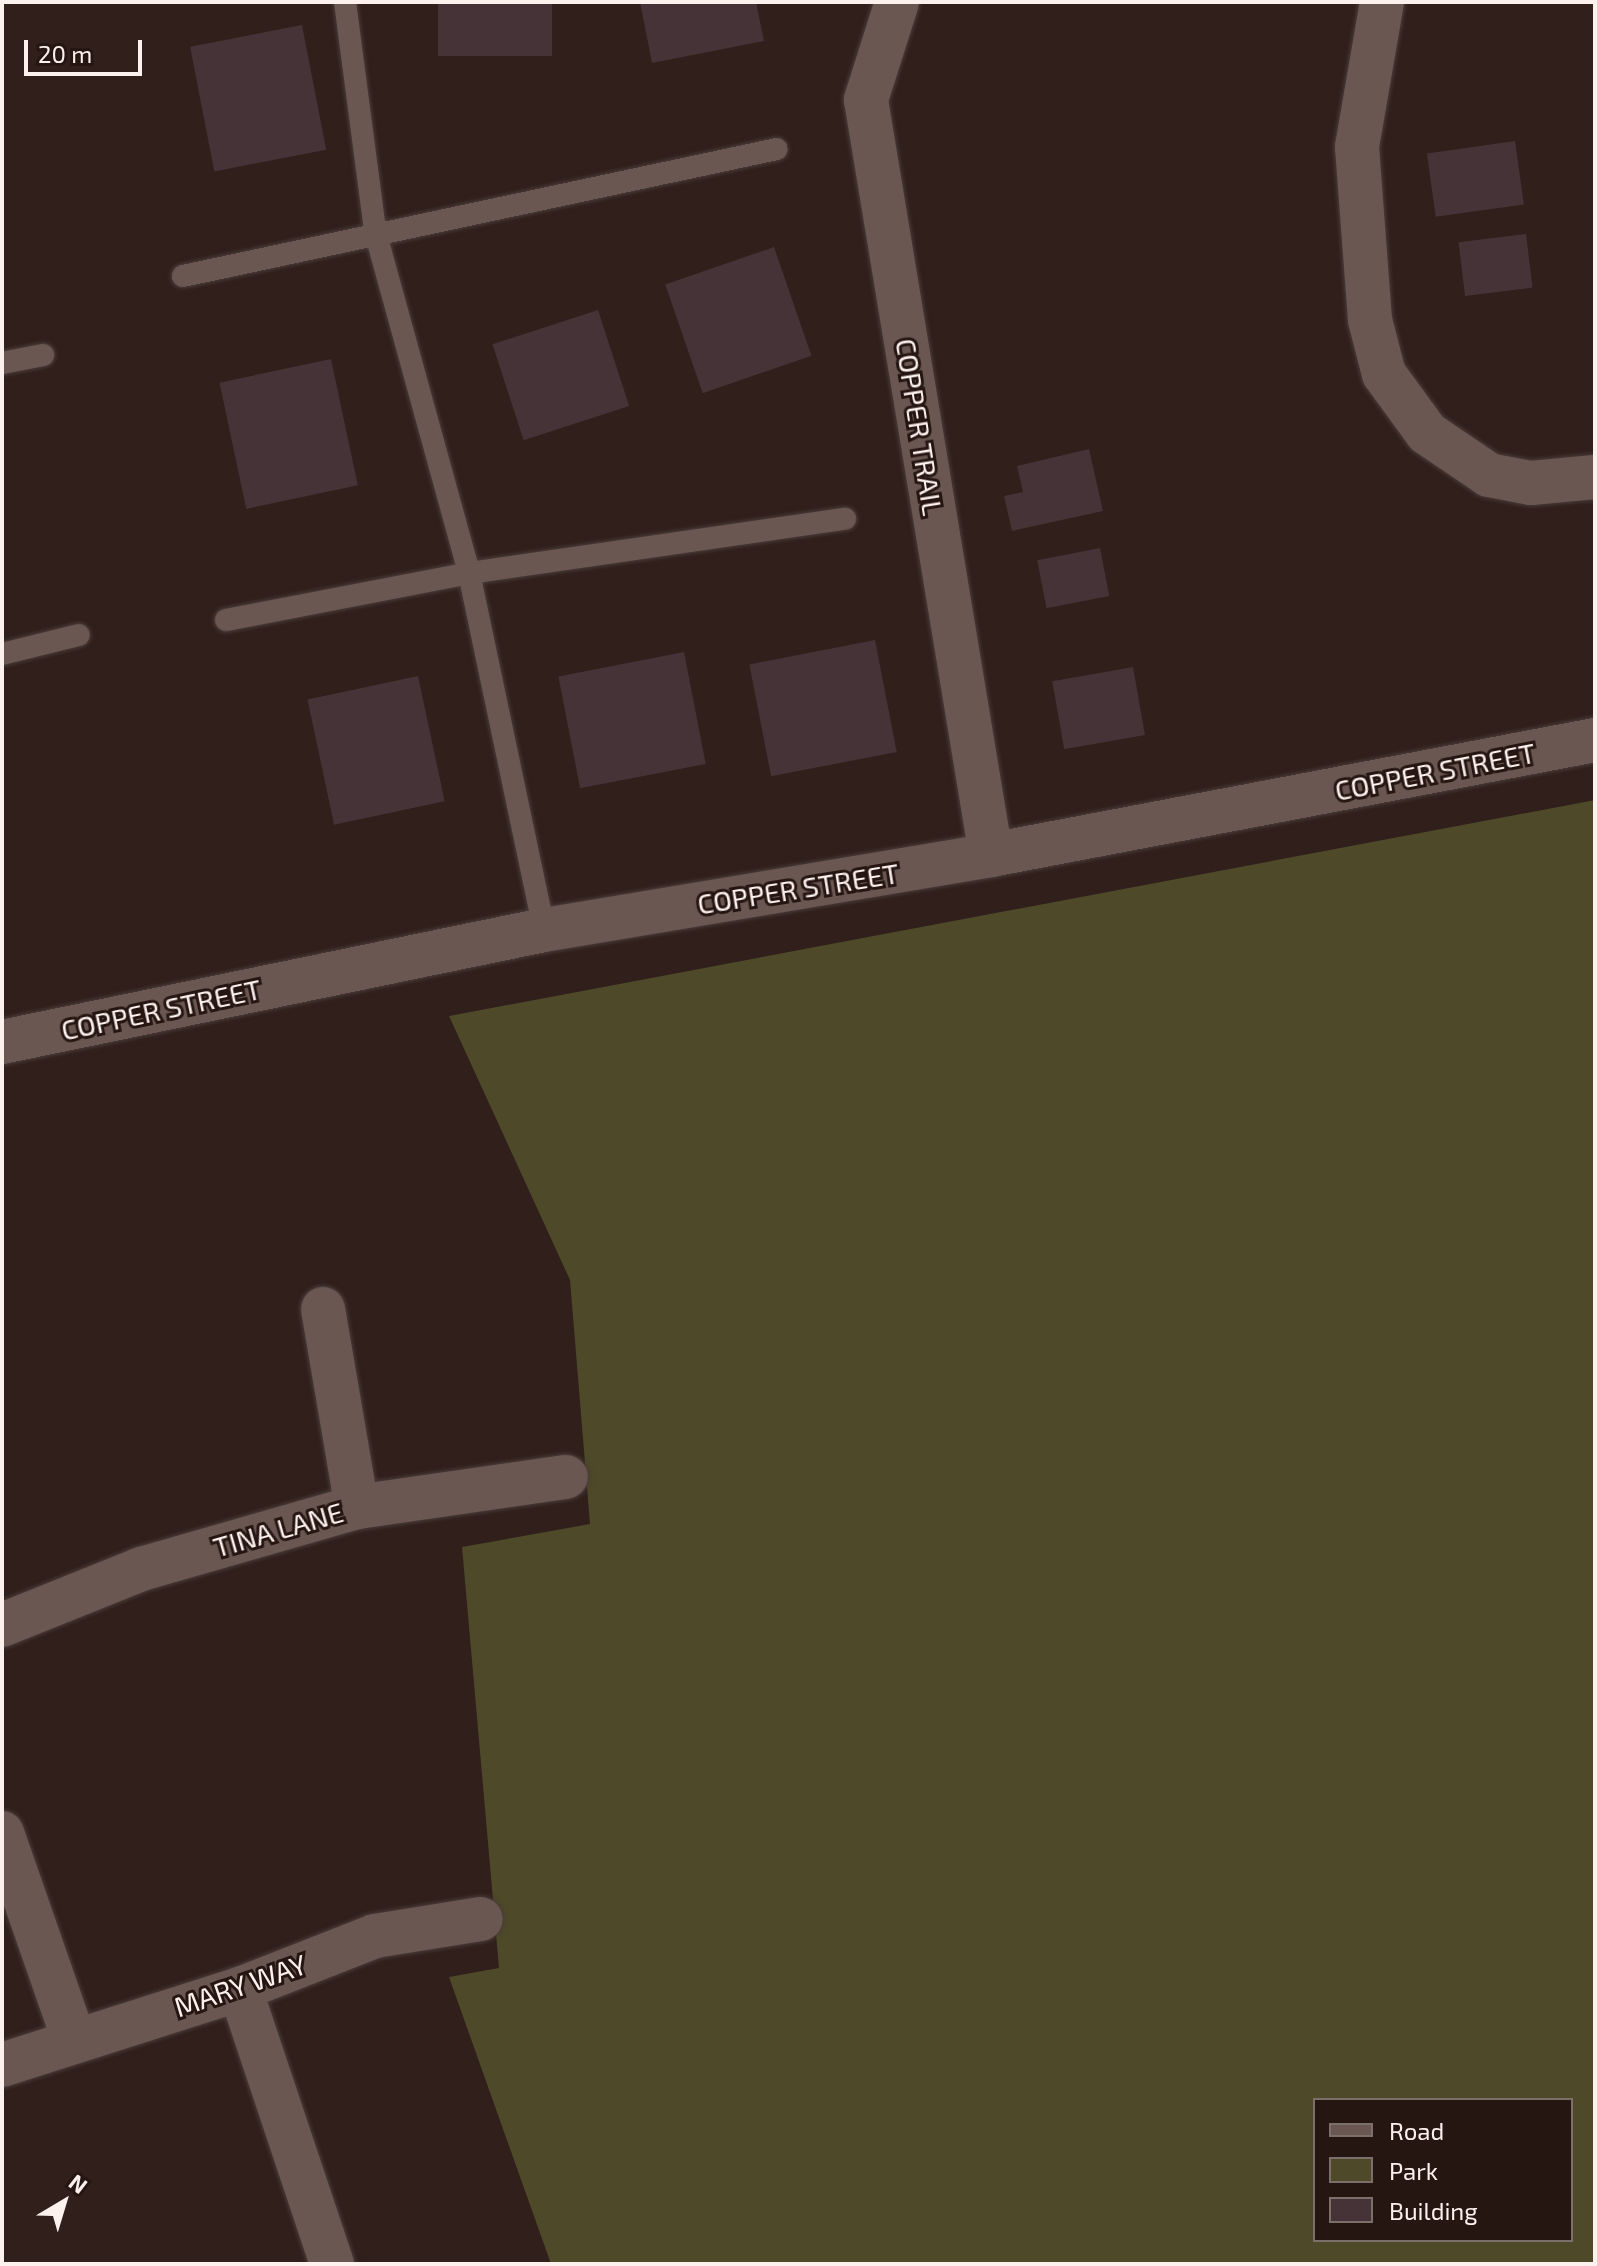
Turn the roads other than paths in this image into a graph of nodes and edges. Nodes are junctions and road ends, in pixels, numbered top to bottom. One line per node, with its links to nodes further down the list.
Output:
1 (345, 2): 5 (lane)
2 (897, 2): 16 (street, COPPER TRAIL)
3 (1382, 2): 9 (street)
4 (777, 149): 5 (lane)
5 (375, 231): 6 (lane); 11 (lane)
6 (183, 276)
7 (43, 355): 8 (lane)
8 (2, 363)
9 (1595, 477)
10 (845, 519): 11 (lane)
11 (469, 573): 12 (lane); 17 (lane)
12 (226, 620)
13 (79, 635): 14 (lane)
14 (2, 654)
15 (1595, 740): 16 (street, COPPER STREET)
16 (991, 855): 17 (street, COPPER STREET)
17 (544, 930): 18 (street, COPPER STREET)
18 (2, 1042)
19 (323, 1309): 21 (street)
20 (566, 1477): 21 (street, TINA LANE)
21 (357, 1507): 22 (street, TINA LANE)
22 (2, 1625)
23 (2, 1833): 26 (street)
24 (481, 1919): 25 (street, MARY WAY)
25 (240, 1989): 26 (street, MARY WAY); 28 (street)
26 (74, 2040): 27 (street, MARY WAY)
27 (2, 2065)
28 (332, 2264)

